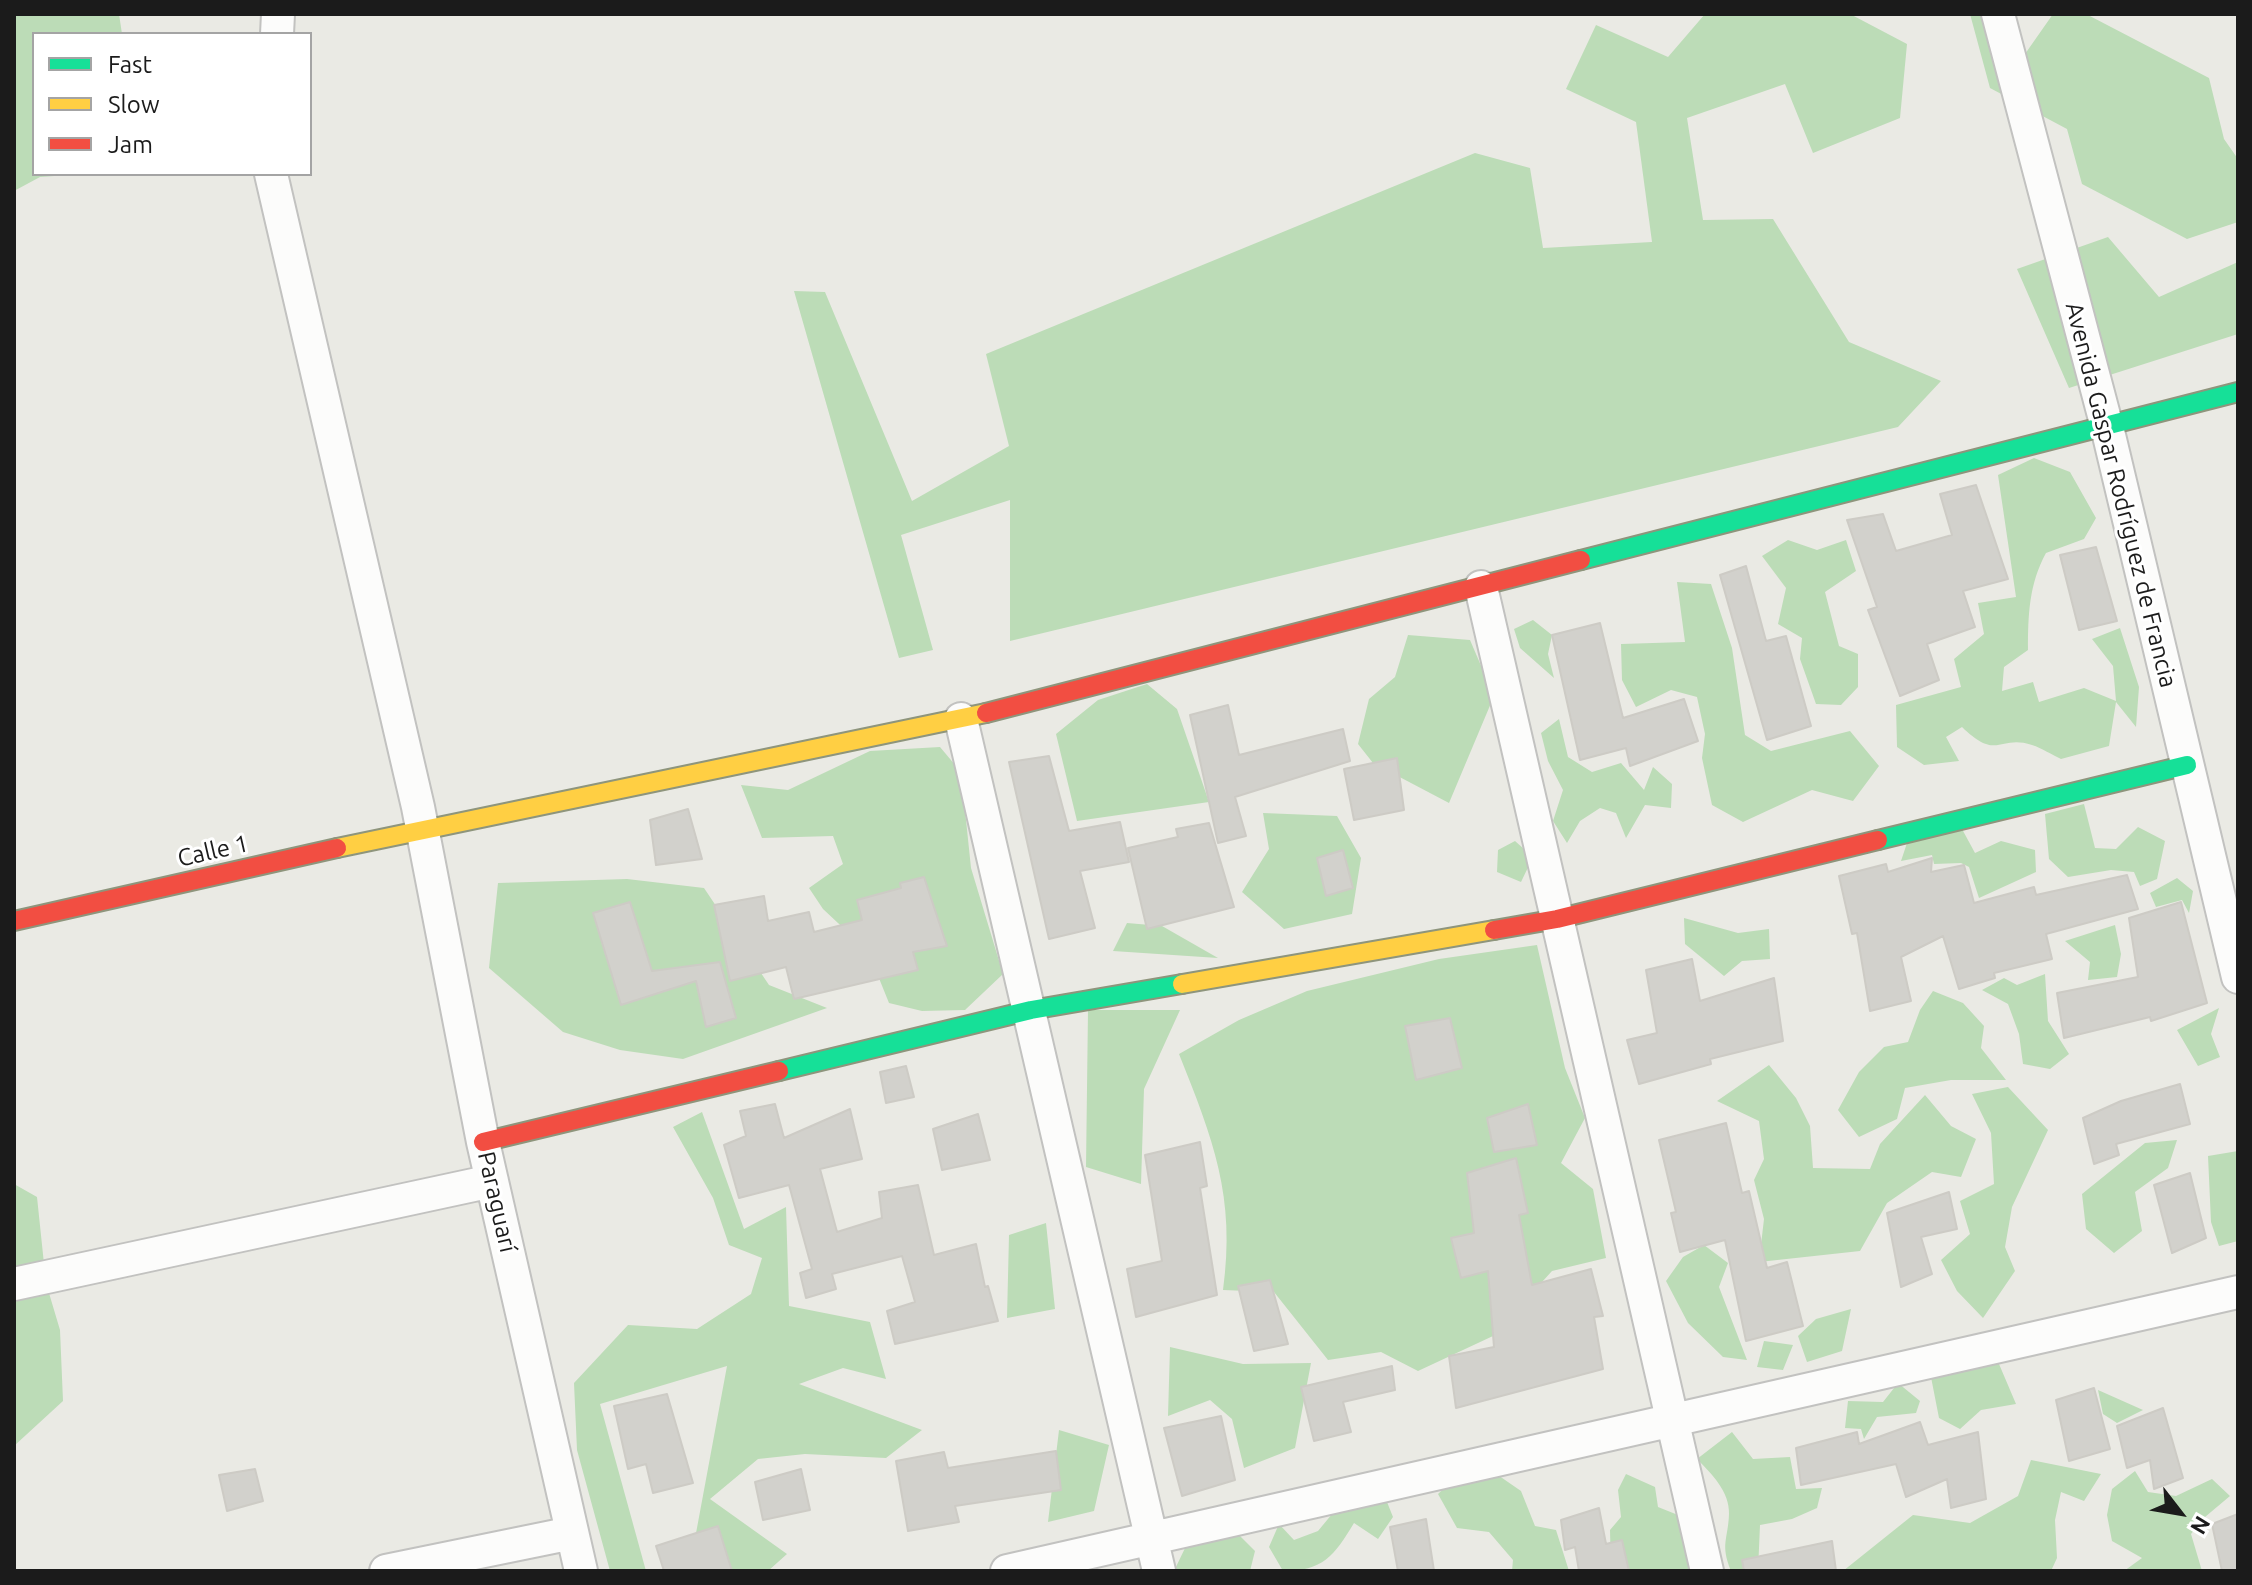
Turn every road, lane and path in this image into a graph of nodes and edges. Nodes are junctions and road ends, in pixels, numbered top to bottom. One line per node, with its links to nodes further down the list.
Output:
1 (1998, 14): 4 (street, Avenida Gaspar Rodríguez de Francia)
2 (271, 176): 8 (street, Paraguarí)
3 (2238, 392): 4 (street, Calle 1)
4 (2107, 427): 5 (street, Calle 1); 7 (street, Avenida Gaspar Rodríguez de Francia)
5 (1481, 587): 6 (street, Calle 1); 9 (street)
6 (961, 719): 8 (street, Calle 1); 12 (street)
7 (2187, 765): 9 (street); 11 (street, Avenida Gaspar Rodríguez de Francia)
8 (423, 830): 10 (street, Calle 1); 13 (street, Paraguarí)
9 (1557, 919): 12 (street); 17 (street)
10 (14, 921)
11 (2238, 977)
12 (1031, 1010): 13 (street); 19 (street)
13 (483, 1142): 14 (street, Paraguarí)
14 (492, 1181): 15 (street); 18 (street, Paraguarí)
15 (14, 1284)
16 (2238, 1292): 17 (street)
17 (1673, 1422): 19 (street); 24 (street)
18 (572, 1533): 20 (street); 21 (street, Paraguarí)
19 (1152, 1539): 22 (street); 23 (street)
20 (386, 1571)
21 (581, 1571)
22 (1007, 1571)
23 (1159, 1571)
24 (1707, 1571)

